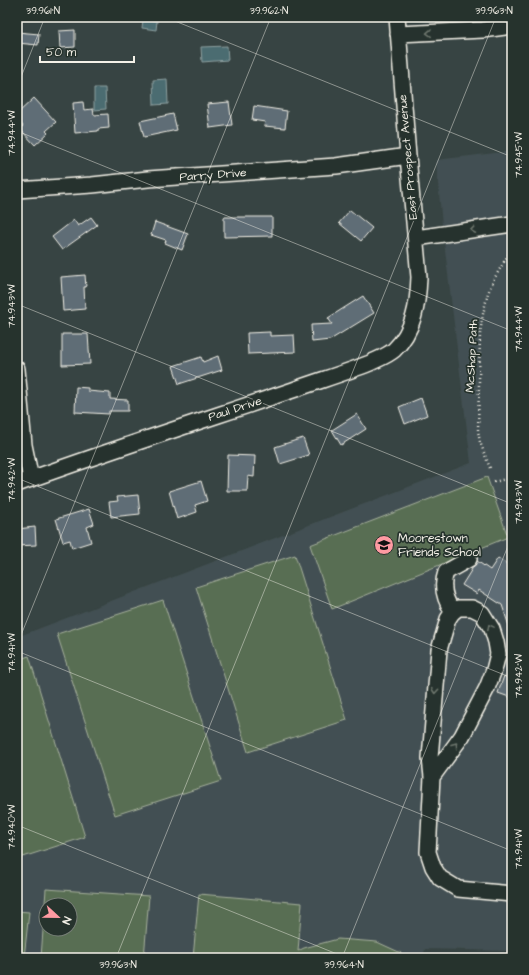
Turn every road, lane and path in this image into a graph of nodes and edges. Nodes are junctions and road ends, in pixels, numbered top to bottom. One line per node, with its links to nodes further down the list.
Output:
1 (397, 17): 3 (street, East Prospect Avenue)
2 (512, 26): 3 (street, one-way to 3)
3 (398, 34): 4 (street, East Prospect Avenue)
4 (408, 156): 5 (street, Parry Drive); 7 (street, East Prospect Avenue)
5 (17, 190)
6 (512, 224): 7 (street, one-way to 7)
7 (416, 238): 11 (street, East Prospect Avenue)
8 (512, 248): 10 (path, McShap Path)
9 (512, 260): 10 (path)
10 (504, 262): 13 (path, McShap Path)
11 (418, 297): 15 (street, Paul Drive)
12 (17, 369): 15 (street)
13 (490, 468)
14 (506, 479): 16 (path)
15 (24, 481)
16 (494, 482)
17 (469, 559): 18 (street)
18 (453, 612): 19 (street, one-way to 19); 19 (street, one-way to 18)
19 (432, 777): 20 (street)
20 (512, 894)

